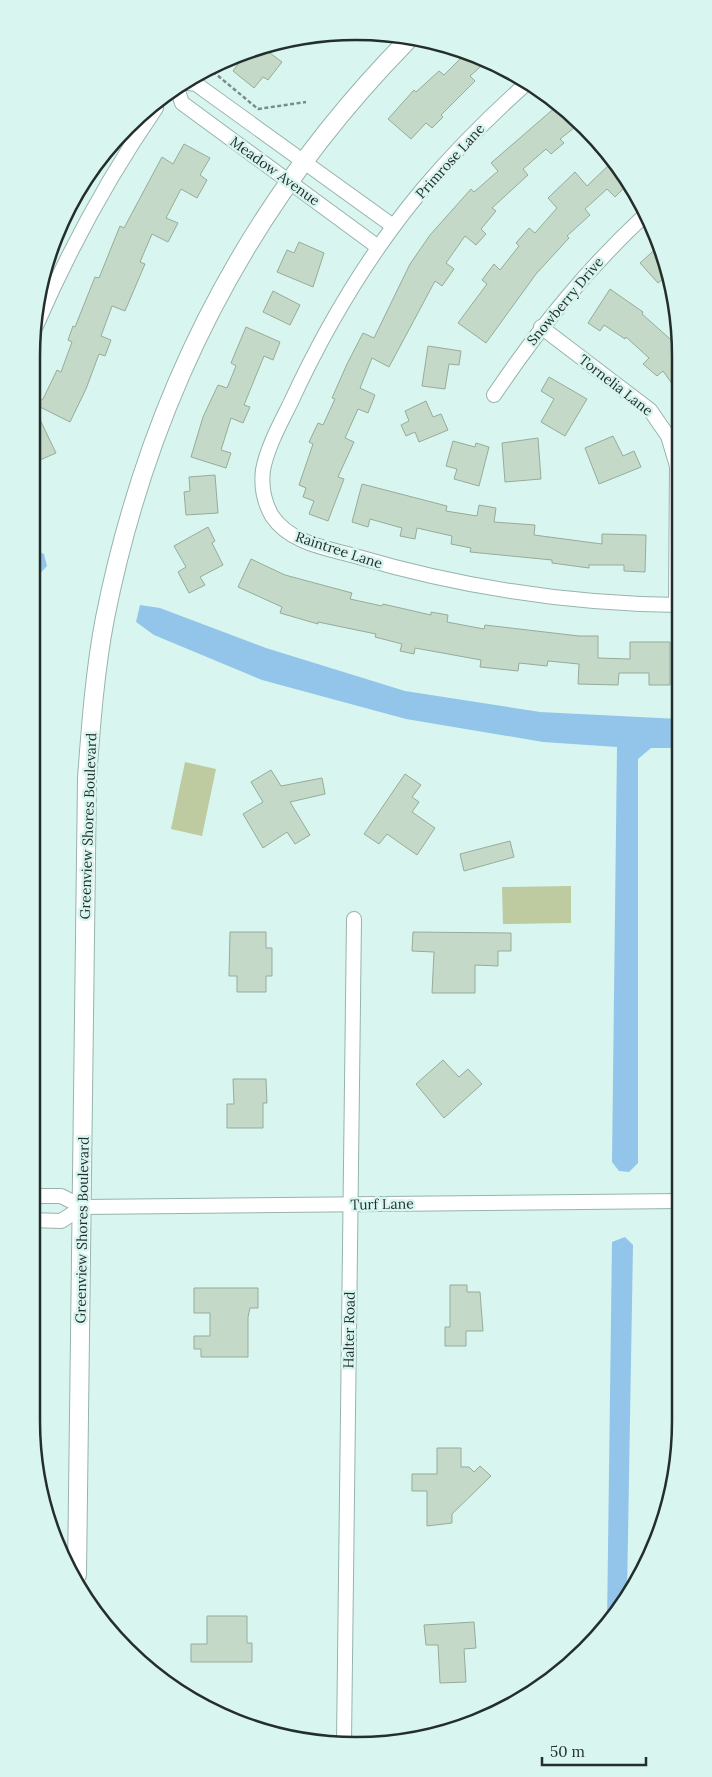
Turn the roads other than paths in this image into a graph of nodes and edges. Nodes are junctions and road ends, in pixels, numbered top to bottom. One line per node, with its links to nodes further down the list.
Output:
1 (404, 44): 6 (street, Greenview Shores Boulevard)
2 (195, 84): 6 (street, Meadow Avenue)
3 (523, 87): 9 (street, Primrose Lane)
4 (179, 94): 7 (street, Meadow Avenue)
5 (152, 115): 11 (street)
6 (303, 161): 7 (street, Greenview Shores Boulevard); 9 (street, Meadow Avenue)
7 (289, 181): 10 (street, Meadow Avenue); 20 (street, Greenview Shores Boulevard)
8 (641, 220): 12 (street, Snowberry Drive)
9 (393, 226): 10 (street, Primrose Lane)
10 (378, 247): 15 (street, Raintree Lane)
11 (44, 309)
12 (541, 327): 13 (street, Snowberry Drive); 14 (street, Tornelia Lane)
13 (494, 395)
14 (672, 449)
15 (672, 605)
16 (354, 918): 19 (street, Halter Road)
17 (40, 1196): 20 (street, Turf Lane)
18 (672, 1202): 19 (street, Turf Lane)
19 (350, 1204): 20 (street, Turf Lane); 23 (street, Halter Road)
20 (83, 1207): 21 (street, Turf Lane); 22 (street, Greenview Shores Boulevard)
21 (40, 1220)
22 (77, 1569)
23 (344, 1736)

